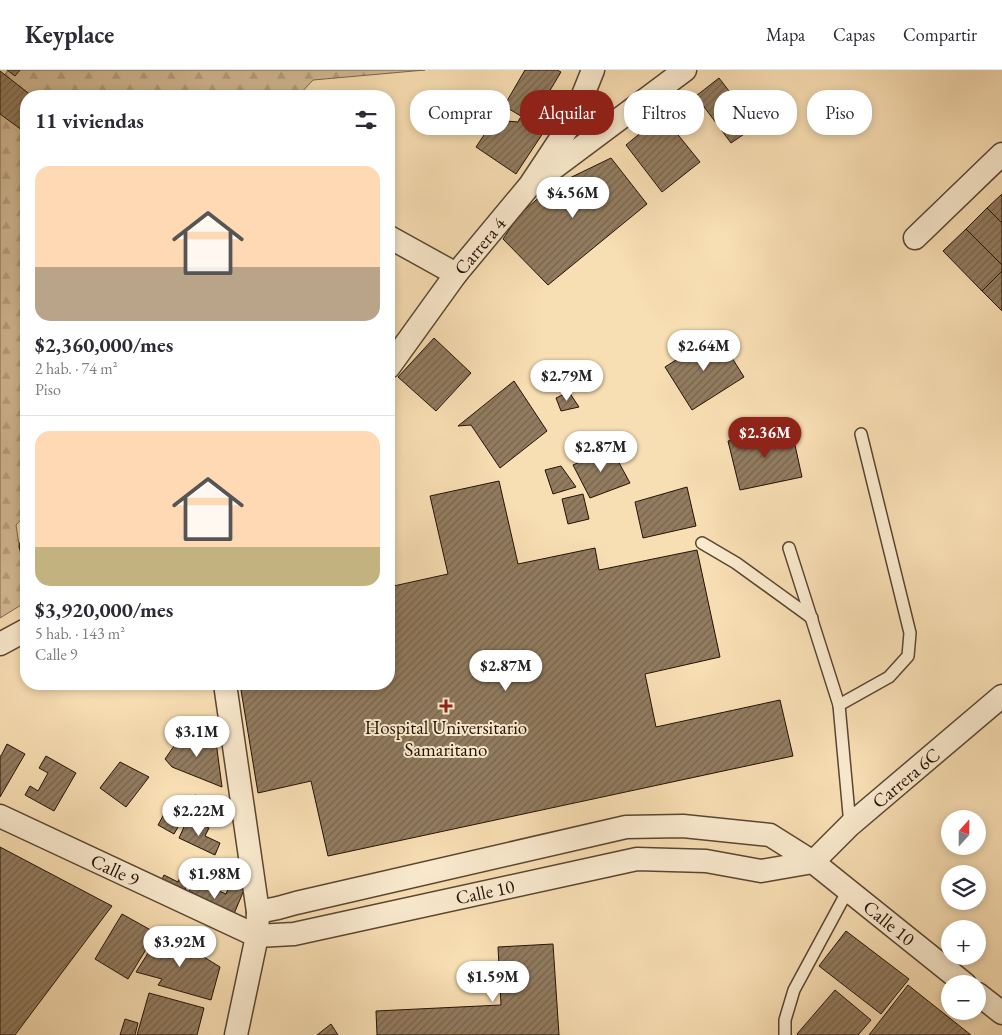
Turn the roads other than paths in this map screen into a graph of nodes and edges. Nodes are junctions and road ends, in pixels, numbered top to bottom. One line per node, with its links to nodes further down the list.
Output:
1 (593, 70): 4 (street, Carrera 4)
2 (685, 70): 4 (street)
3 (1002, 154): 5 (street)
4 (530, 185): 7 (street, Carrera 4)
5 (915, 238)
6 (395, 240): 7 (street)
7 (456, 274): 8 (street, Carrera 4)
8 (395, 359)
9 (861, 434): 17 (lane)
10 (702, 543): 12 (lane)
11 (789, 548): 12 (lane)
12 (812, 618): 17 (lane)
13 (20, 633): 14 (street)
14 (0, 644)
15 (227, 690): 22 (street)
16 (1002, 696): 19 (street, Carrera 6C)
17 (840, 705): 19 (lane)
18 (0, 816): 23 (street, Calle 9)
19 (850, 825): 20 (street, Carrera 6C)
20 (813, 862): 21 (street, Calle 10); 22 (street, Calle 10); 23 (street, Calle 10)
21 (848, 890): 24 (street, Calle 10); 28 (lane)
22 (258, 912): 23 (street)
23 (257, 936): 27 (street)
24 (954, 975)
25 (986, 1001): 26 (street)
26 (1002, 1014)
27 (236, 1035)
28 (785, 1035)

